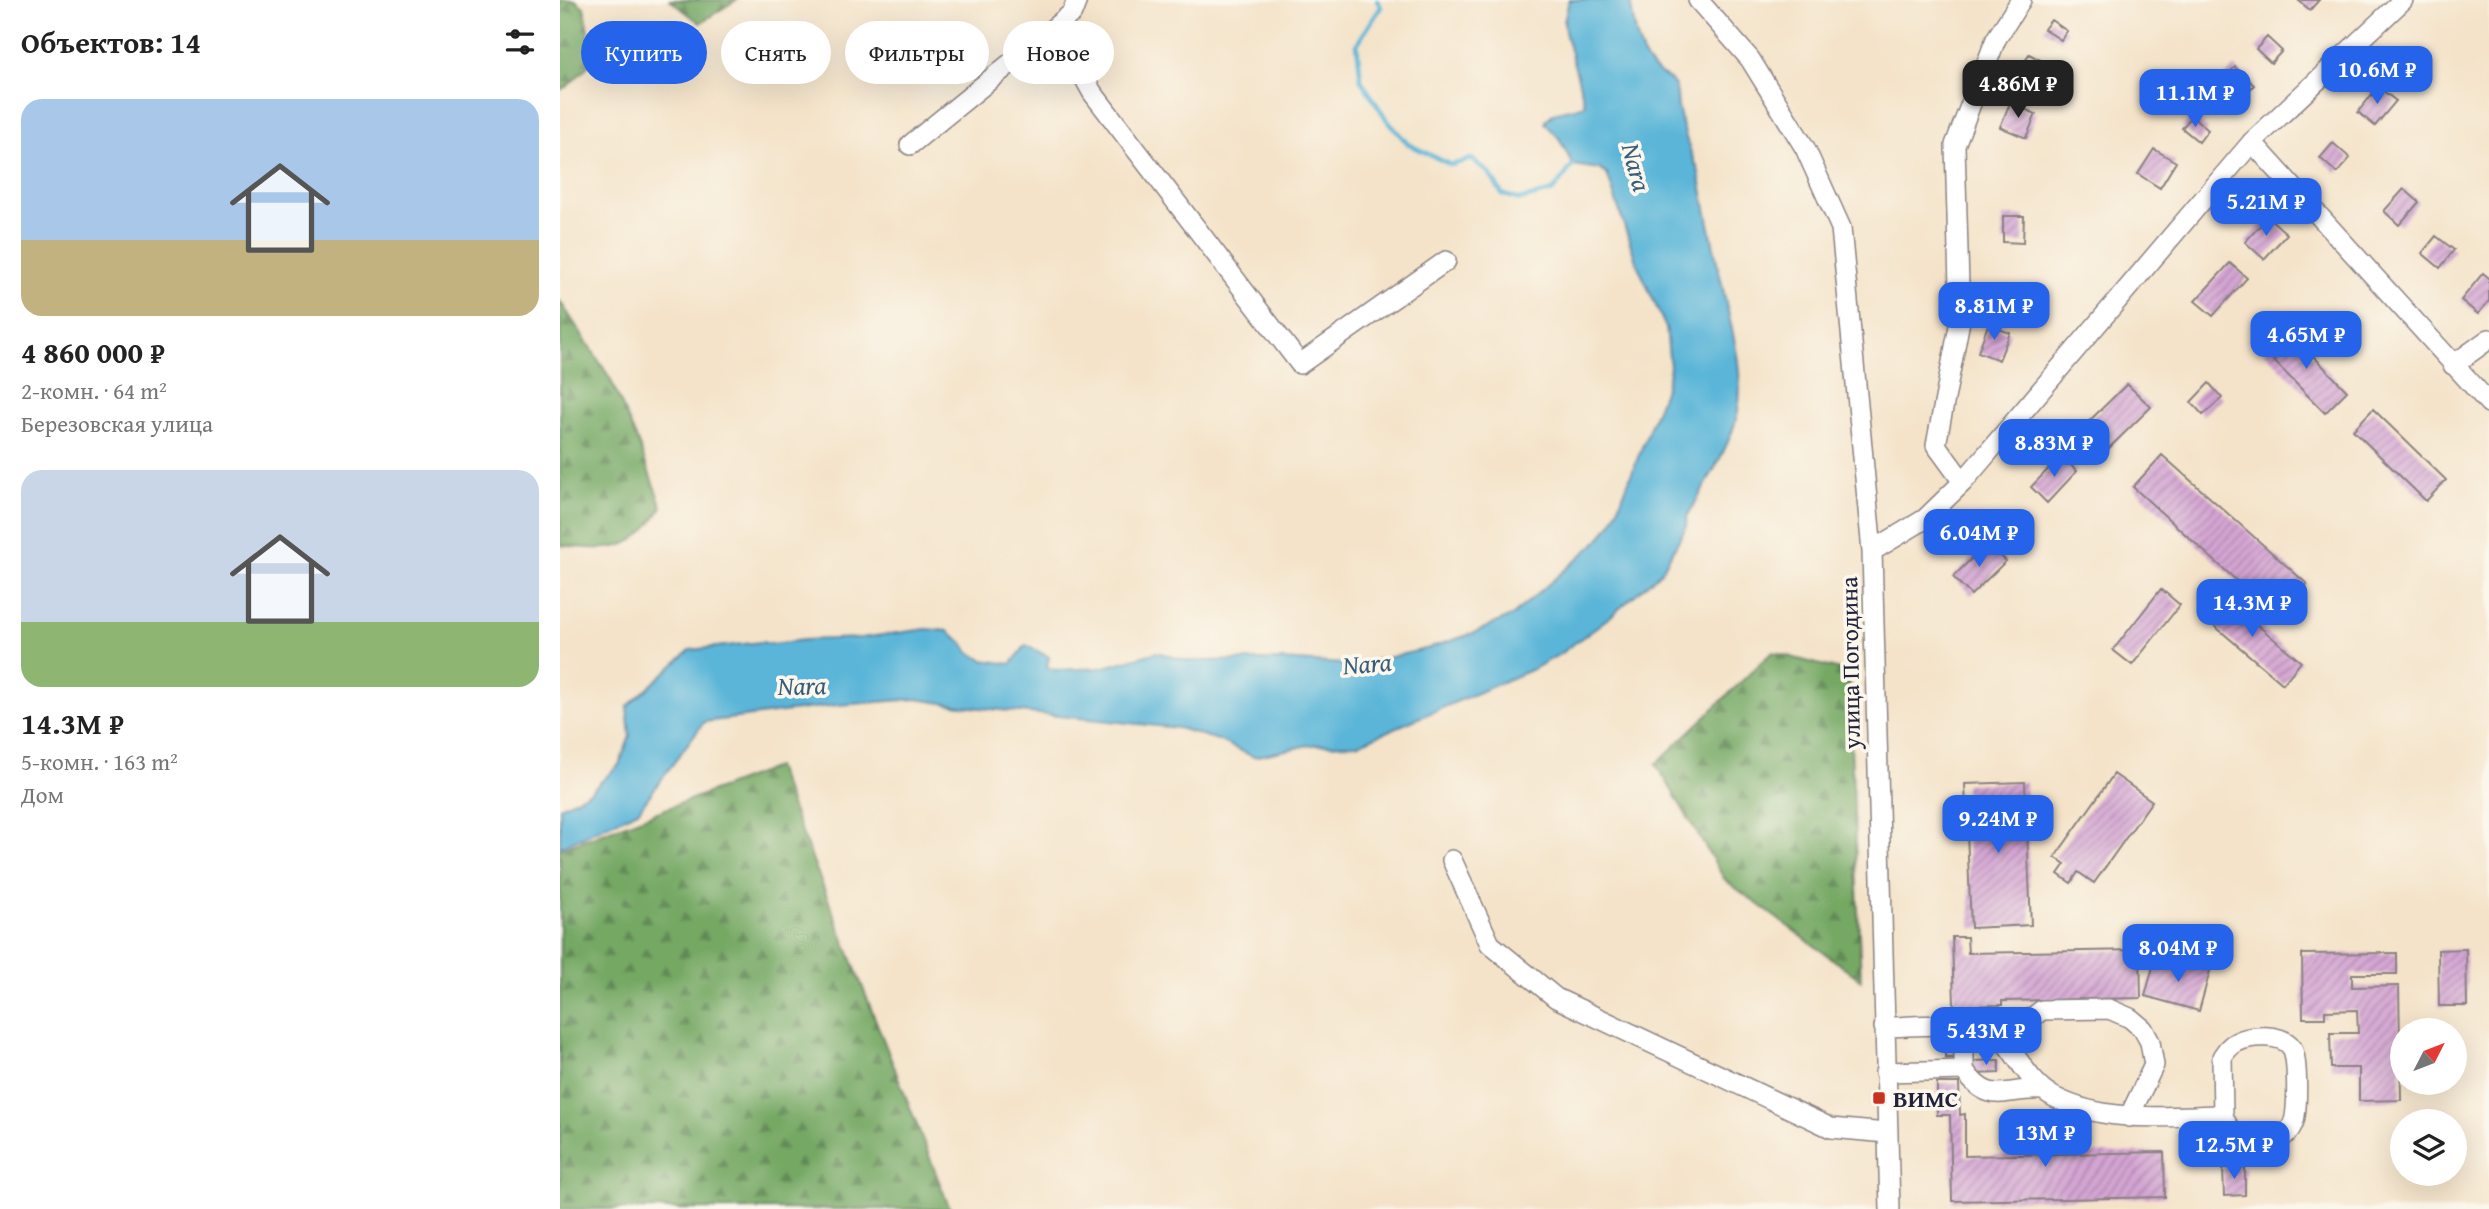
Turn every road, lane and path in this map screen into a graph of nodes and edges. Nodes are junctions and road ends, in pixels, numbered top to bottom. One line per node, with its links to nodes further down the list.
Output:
1 (1077, 0): 5 (street)
2 (1698, 0): 15 (street)
3 (2021, 0): 14 (street)
4 (2403, 0): 8 (street, улица Погодина)
5 (1063, 21)
6 (1003, 70): 9 (street)
7 (1087, 84): 10 (street)
8 (2252, 142): 12 (street); 14 (street, улица Погодина)
9 (910, 145)
10 (1446, 261)
11 (2489, 339): 12 (street)
12 (2453, 365): 13 (street)
13 (2489, 403)
14 (1964, 482): 15 (street, улица Погодина)
15 (1872, 551): 18 (street, улица Погодина)
16 (1452, 860): 25 (street)
17 (1964, 1026): 18 (street); 19 (street); 20 (street)
18 (1884, 1027): 21 (street, улица Погодина)
19 (2012, 1051): 22 (street); 24 (street)
20 (1964, 1070): 21 (street); 22 (street)
21 (1885, 1072): 25 (street, улица Погодина)
22 (2042, 1090): 24 (street)
23 (2223, 1115): 23 (street); 24 (street)
24 (2129, 1116)
25 (1887, 1133): 26 (street, улица Погодина)
26 (1890, 1209)

